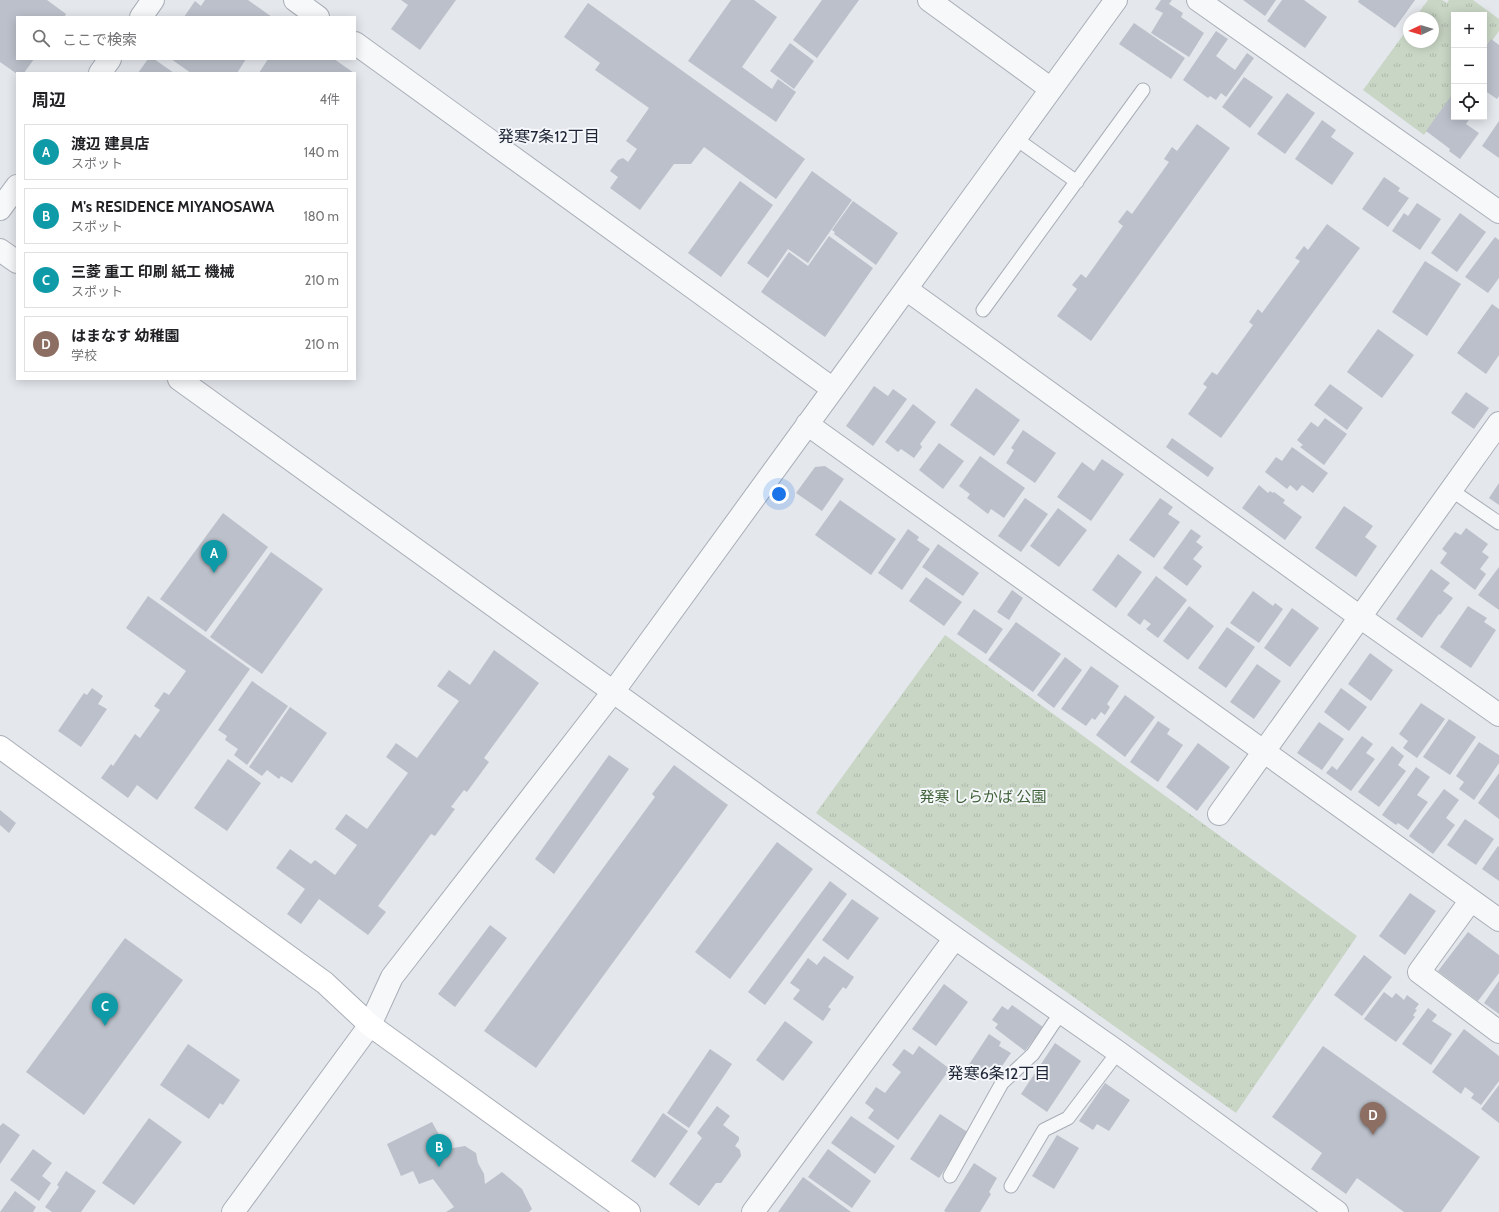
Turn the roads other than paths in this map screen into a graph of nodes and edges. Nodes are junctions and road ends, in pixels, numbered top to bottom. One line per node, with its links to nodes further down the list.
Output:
1 (153, 0): 6 (street)
2 (295, 0): 7 (street)
3 (929, 0): 11 (street)
4 (1116, 0): 11 (street)
5 (1198, 0): 17 (street)
6 (141, 16)
7 (317, 16)
8 (356, 45): 23 (street)
9 (109, 60): 10 (street)
10 (101, 72)
11 (1051, 89): 13 (street)
12 (1144, 90): 14 (lane)
13 (1015, 138): 14 (lane); 20 (street)
14 (1077, 182): 21 (lane)
15 (16, 187): 16 (street)
16 (0, 209)
17 (1499, 212)
18 (0, 250): 19 (street)
19 (16, 261)
20 (906, 289): 23 (street); 28 (street)
21 (983, 310)
22 (180, 380): 29 (street)
23 (833, 389): 25 (street)
24 (1499, 423): 26 (street)
25 (807, 424): 29 (street); 32 (street)
26 (1451, 490): 27 (lane); 28 (street)
27 (1499, 523)
28 (1360, 617): 30 (street); 32 (street)
29 (613, 692): 36 (street); 38 (street)
30 (1499, 715)
31 (0, 747): 38 (street)
32 (1263, 752): 33 (street); 34 (street)
33 (1219, 814)
34 (1471, 900): 35 (street); 39 (street)
35 (1499, 920)
36 (955, 938): 37 (street); 45 (street)
37 (1061, 1014): 40 (street); 41 (lane)
38 (370, 1025): 43 (street); 44 (street)
39 (1499, 1032)
40 (1118, 1052): 42 (lane); 46 (street)
41 (950, 1176)
42 (1011, 1186)
43 (233, 1212)
44 (629, 1212)
45 (754, 1212)
46 (1337, 1212)

